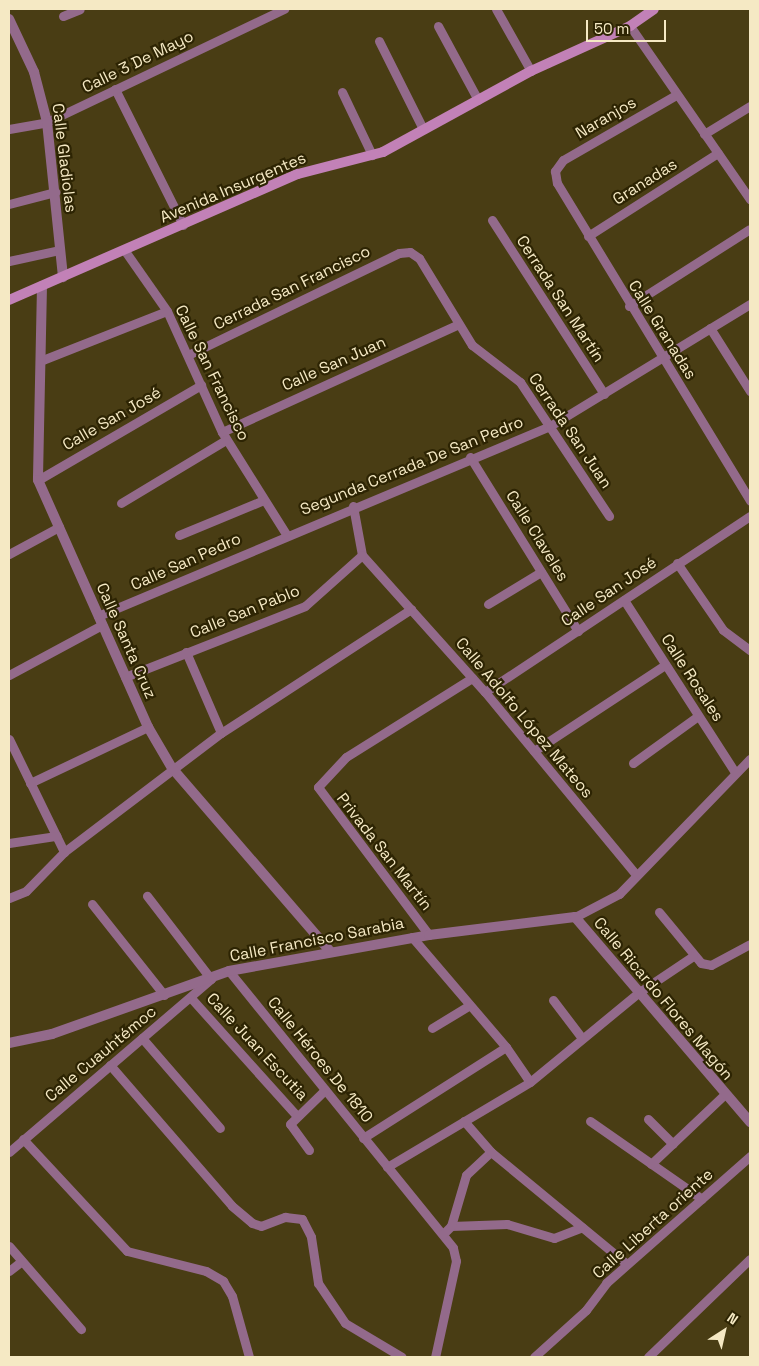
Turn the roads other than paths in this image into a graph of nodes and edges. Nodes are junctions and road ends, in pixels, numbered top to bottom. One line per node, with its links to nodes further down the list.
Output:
1 (80, 9): 5 (street)
2 (496, 9): 10 (street)
3 (654, 9): 8 (main road, Avenida Insurgentes)
4 (280, 10): 11 (street, Calle 3 De Mayo)
5 (63, 16)
6 (9, 19): 16 (street, Calle Gladiolas)
7 (438, 26): 14 (street)
8 (630, 26): 10 (main road, Avenida Insurgentes); 13 (street)
9 (379, 41): 18 (street)
10 (531, 72): 14 (main road, Avenida Insurgentes)
11 (115, 89): 16 (street, Calle 3 De Mayo); 27 (street)
12 (342, 92): 21 (street)
13 (676, 95): 19 (street); 22 (street, Naranjos)
14 (478, 100): 18 (main road, Avenida Insurgentes)
15 (750, 106): 19 (street)
16 (48, 122): 17 (street, Calle 3 De Mayo); 23 (street, Calle Gladiolas)
17 (9, 129)
18 (423, 129): 21 (main road, Avenida Insurgentes)
19 (704, 134): 20 (street)
20 (718, 153): 24 (street); 29 (street, Granadas)
21 (372, 155): 27 (main road, Avenida Insurgentes)
22 (555, 171): 29 (street, Calle Granadas)
23 (55, 192): 25 (street); 30 (street, Calle Gladiolas)
24 (750, 199)
25 (9, 204)
26 (492, 220): 47 (street, Cerrada San Martín)
27 (183, 225): 31 (main road, Avenida Insurgentes)
28 (750, 229): 38 (street)
29 (588, 236): 38 (street, Calle Granadas)
30 (60, 250): 33 (street); 34 (street, Calle Gladiolas)
31 (125, 251): 34 (main road, Avenida Insurgentes); 39 (street, Calle San Francisco)
32 (410, 252): 40 (street, Cerrada San Juan); 42 (street, Cerrada San Francisco)
33 (9, 261)
34 (63, 277): 35 (main road, Avenida Insurgentes)
35 (42, 286): 36 (main road, Avenida Insurgentes); 44 (street, Calle Santa Cruz)
36 (9, 300)
37 (750, 304): 41 (street)
38 (628, 306): 43 (street, Calle Granadas)
39 (166, 311): 42 (street, Calle San Francisco); 44 (street)
40 (459, 324): 48 (street, Cerrada San Juan); 49 (street, Calle San Juan)
41 (710, 328): 43 (street); 46 (street)
42 (188, 354): 45 (street, Calle San Francisco)
43 (661, 358): 47 (street); 53 (street, Calle Granadas)
44 (40, 360): 51 (street, Calle Santa Cruz)
45 (201, 385): 49 (street, Calle San Francisco); 51 (street, Calle San José)
46 (750, 391)
47 (604, 394): 48 (street)
48 (550, 426): 50 (street, Segunda Cerrada De San Pedro); 56 (street, Cerrada San Juan)
49 (224, 436): 52 (street, Calle San Francisco); 54 (street, Calle San Juan)
50 (470, 457): 55 (street, Segunda Cerrada De San Pedro); 64 (street, Calle Claveles)
51 (38, 480): 58 (street, Calle Santa Cruz)
52 (264, 500): 59 (street, Calle San Francisco); 60 (street)
53 (750, 501)
54 (121, 503)
55 (353, 506): 59 (street, Segunda Cerrada De San Pedro); 62 (street)
56 (609, 516)
57 (750, 516): 63 (street, Calle San José)
58 (59, 527): 61 (street); 68 (street, Calle Santa Cruz)
59 (286, 534): 68 (street, Calle San Pedro)
60 (179, 535)
61 (9, 554)
62 (362, 555): 67 (street, Calle Adolfo López Mateos); 71 (street, Calle San Pablo)
63 (677, 563): 65 (street, Calle San José); 70 (street)
64 (541, 572): 66 (street); 69 (street, Calle Claveles)
65 (624, 600): 69 (street, Calle San José); 72 (street, Calle Rosales)
66 (488, 604)
67 (410, 609): 75 (street, Calle Adolfo López Mateos); 79 (street)
68 (100, 621): 73 (street, Calle San Pedro); 74 (street, Calle Santa Cruz)
69 (578, 631): 76 (street, Calle San José)
70 (750, 650)
71 (186, 652): 74 (street, Calle San Pablo); 79 (street)
72 (665, 665): 77 (street, Calle Rosales); 81 (street)
73 (9, 675)
74 (125, 677): 78 (street, Calle Santa Cruz)
75 (472, 678): 76 (street, Calle Adolfo López Mateos); 96 (street, Privada San Martín)
76 (485, 692): 81 (street, Calle Adolfo López Mateos)
77 (698, 716): 83 (street); 85 (street, Calle Rosales)
78 (148, 727): 84 (street, Calle Santa Cruz); 86 (street)
79 (221, 733): 84 (street)
80 (9, 739): 86 (street)
81 (534, 751): 90 (street, Calle Adolfo López Mateos)
82 (750, 758): 85 (street)
83 (633, 763)
84 (172, 768): 89 (street); 99 (street, Calle Santa Cruz)
85 (735, 772): 90 (street)
86 (30, 783): 87 (street)
87 (56, 836): 88 (street); 89 (street)
88 (9, 843)
89 (64, 852): 92 (street)
90 (635, 873): 95 (street, Calle Francisco Sarabia)
91 (147, 896): 102 (street)
92 (9, 898)
93 (92, 904): 104 (street)
94 (659, 912): 100 (street)
95 (575, 917): 96 (street, Calle Francisco Sarabia); 103 (street, Calle Ricardo Flores Magón)
96 (429, 934): 97 (street, Calle Francisco Sarabia)
97 (412, 937): 99 (street, Calle Francisco Sarabia); 107 (street)
98 (750, 944): 100 (street)
99 (330, 951): 101 (street, Calle Francisco Sarabia)
100 (693, 956): 103 (street)
101 (229, 971): 102 (street, Calle Francisco Sarabia); 115 (street, Calle Héroes De 1810)
102 (211, 979): 104 (street, Calle Francisco Sarabia); 105 (street, Calle Cuauhtémoc)
103 (638, 993): 110 (street); 116 (street, Calle Ricardo Flores Magón)
104 (164, 995): 111 (street, Calle Francisco Sarabia)
105 (190, 998): 109 (street, Calle Cuauhtémoc); 117 (street, Calle Juan Escutia)
106 (553, 1000): 110 (street)
107 (470, 1005): 108 (street); 112 (street)
108 (432, 1028)
109 (142, 1038): 113 (street, Calle Cuauhtémoc); 122 (street)
110 (582, 1038): 114 (street)
111 (9, 1043)
112 (506, 1047): 114 (street); 123 (street)
113 (110, 1065): 124 (street, Calle Cuauhtémoc); 142 (street)
114 (530, 1082): 119 (street)
115 (326, 1090): 117 (street, Calle Juan Escutia); 123 (street, Calle Héroes De 1810)
116 (724, 1095): 121 (street, Calle Ricardo Flores Magón); 125 (street)
117 (296, 1115): 127 (street)
118 (648, 1119): 125 (street)
119 (464, 1121): 128 (street); 131 (street)
120 (590, 1121): 130 (street)
121 (750, 1122)
122 (220, 1128)
123 (363, 1138): 131 (street, Calle Héroes De 1810)
124 (23, 1139): 126 (street, Calle Cuauhtémoc); 143 (street)
125 (673, 1144): 130 (street)
126 (10, 1147)
127 (309, 1150)
128 (491, 1152): 133 (street); 134 (street)
129 (750, 1156): 132 (street, Calle Liberta oriente)
130 (651, 1164): 132 (street)
131 (388, 1167): 135 (street, Calle Héroes De 1810)
132 (702, 1199): 139 (street, Calle Liberta oriente)
133 (451, 1226): 134 (street); 135 (street)
134 (582, 1227): 139 (street)
135 (443, 1234): 146 (street, Calle Héroes De 1810)
136 (9, 1246): 138 (street)
137 (750, 1259): 148 (street)
138 (22, 1261): 140 (street); 141 (street)
139 (627, 1264): 147 (street, Calle Liberta oriente)
140 (9, 1271)
141 (81, 1329)
142 (388, 1350): 144 (street); 145 (street)
143 (249, 1357)
144 (380, 1357)
145 (402, 1357)
146 (435, 1357)
147 (534, 1357)
148 (648, 1357)

